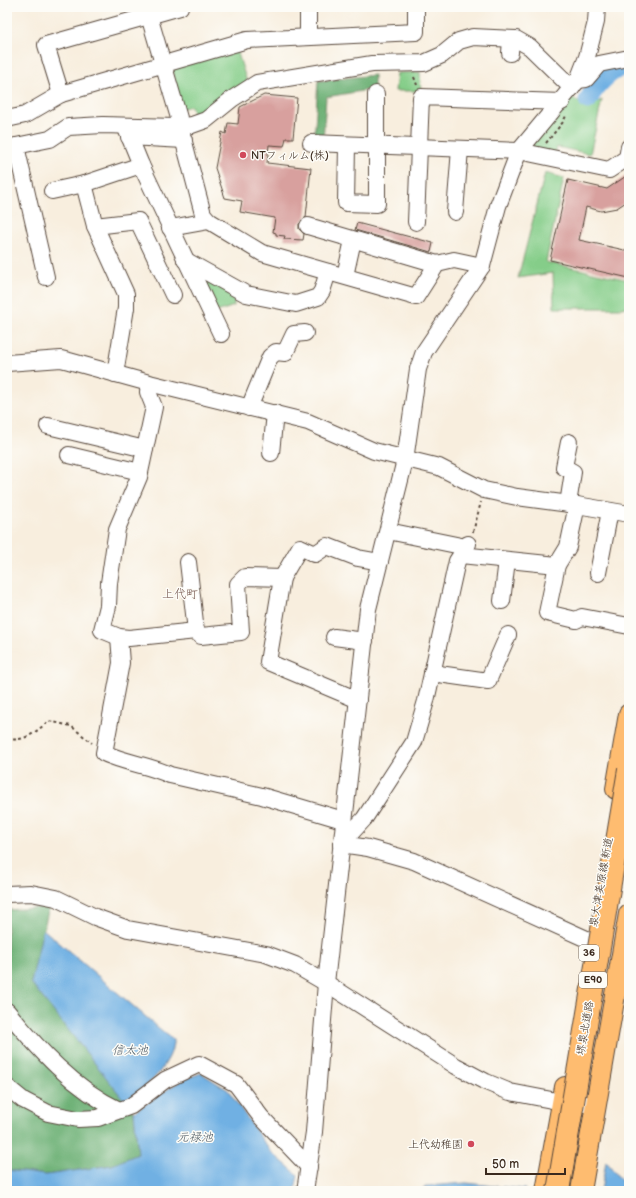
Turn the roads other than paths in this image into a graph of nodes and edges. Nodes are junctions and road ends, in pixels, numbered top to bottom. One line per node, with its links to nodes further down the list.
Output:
1 (180, 7): 5 (street)
2 (308, 7): 6 (street)
3 (416, 7): 6 (street)
4 (597, 7): 9 (street)
5 (149, 16): 8 (street); 10 (street)
6 (308, 37): 8 (street)
7 (629, 58): 9 (street)
8 (164, 64): 10 (street); 14 (street)
9 (575, 84): 12 (street); 14 (street)
10 (61, 94): 13 (street)
11 (376, 94): 18 (street)
12 (562, 102): 19 (street); 23 (street)
13 (7, 119)
14 (181, 128): 15 (street); 28 (street)
15 (127, 131): 21 (street); 24 (street)
16 (311, 143): 17 (street)
17 (347, 145): 18 (street); 18 (street)
18 (377, 146): 19 (street)
19 (418, 147): 22 (street); 29 (street)
20 (629, 147): 23 (street)
21 (12, 148): 39 (street)
22 (460, 149): 23 (street); 27 (street)
23 (519, 151): 36 (street)
24 (141, 166): 25 (street); 32 (street)
25 (84, 184): 26 (street); 30 (street)
26 (52, 191)
27 (455, 212)
28 (209, 221): 32 (street); 37 (street)
29 (416, 222)
30 (95, 226): 40 (street); 44 (street)
31 (308, 226): 33 (street)
32 (170, 228): 34 (street)
33 (354, 240): 35 (street); 38 (street)
34 (186, 260): 37 (street); 42 (street)
35 (436, 264): 36 (street); 38 (street)
36 (482, 266): 55 (street)
37 (328, 272): 38 (street)
38 (345, 276)
39 (46, 277)
40 (173, 295)
41 (305, 333): 46 (street)
42 (221, 334)
43 (7, 363): 44 (street)
44 (115, 374): 45 (street)
45 (149, 383): 46 (street); 51 (street)
46 (249, 408): 47 (street)
47 (275, 413): 52 (street); 55 (street)
48 (48, 426): 49 (street)
49 (89, 436): 51 (street); 54 (street)
50 (569, 442): 57 (street)
51 (146, 449): 56 (street)
52 (271, 452)
53 (69, 455): 54 (street)
54 (84, 458): 56 (street)
55 (406, 460): 57 (street); 60 (street)
56 (140, 472): 72 (street)
57 (573, 504): 58 (street); 65 (street)
58 (610, 511): 59 (street); 66 (street)
59 (629, 514)
60 (388, 531): 61 (street); 64 (street)
61 (465, 549): 62 (street); 75 (street)
62 (508, 560): 65 (street); 68 (street)
63 (188, 562): 70 (street)
64 (380, 562): 67 (street); 74 (street)
65 (557, 565): 69 (street)
66 (598, 573)
67 (282, 578): 70 (street); 76 (street)
68 (502, 601)
69 (629, 626)
70 (196, 631): 72 (street)
71 (508, 635): 75 (street)
72 (119, 637): 79 (street)
73 (334, 637): 74 (street)
74 (365, 641): 76 (street)
75 (432, 673): 80 (street)
76 (358, 700): 79 (street)
77 (629, 714): 84 (main road, 泉大津美原線 新道 / 36)
78 (629, 770): 95 (highway, 堺泉北道路 / E90, bridge)
79 (343, 820): 80 (street)
80 (341, 844): 84 (street); 86 (street)
81 (629, 857): 96 (highway, 堺泉北道路 / E90)
82 (7, 894): 86 (street)
83 (629, 914): 85 (main road)
84 (591, 941): 89 (main road, 泉大津美原線 新道 / 36)
85 (626, 956): 90 (main road)
86 (326, 983): 89 (street); 92 (street)
87 (7, 1011): 91 (street)
88 (7, 1087): 91 (street)
89 (562, 1102): 90 (street); 94 (main road, 泉大津美原線 新道 / 36)
90 (596, 1105): 97 (main road)
91 (119, 1110): 92 (street)
92 (309, 1167): 93 (street)
93 (305, 1191)
94 (546, 1191)
95 (558, 1191)
96 (573, 1191)
97 (581, 1191)

